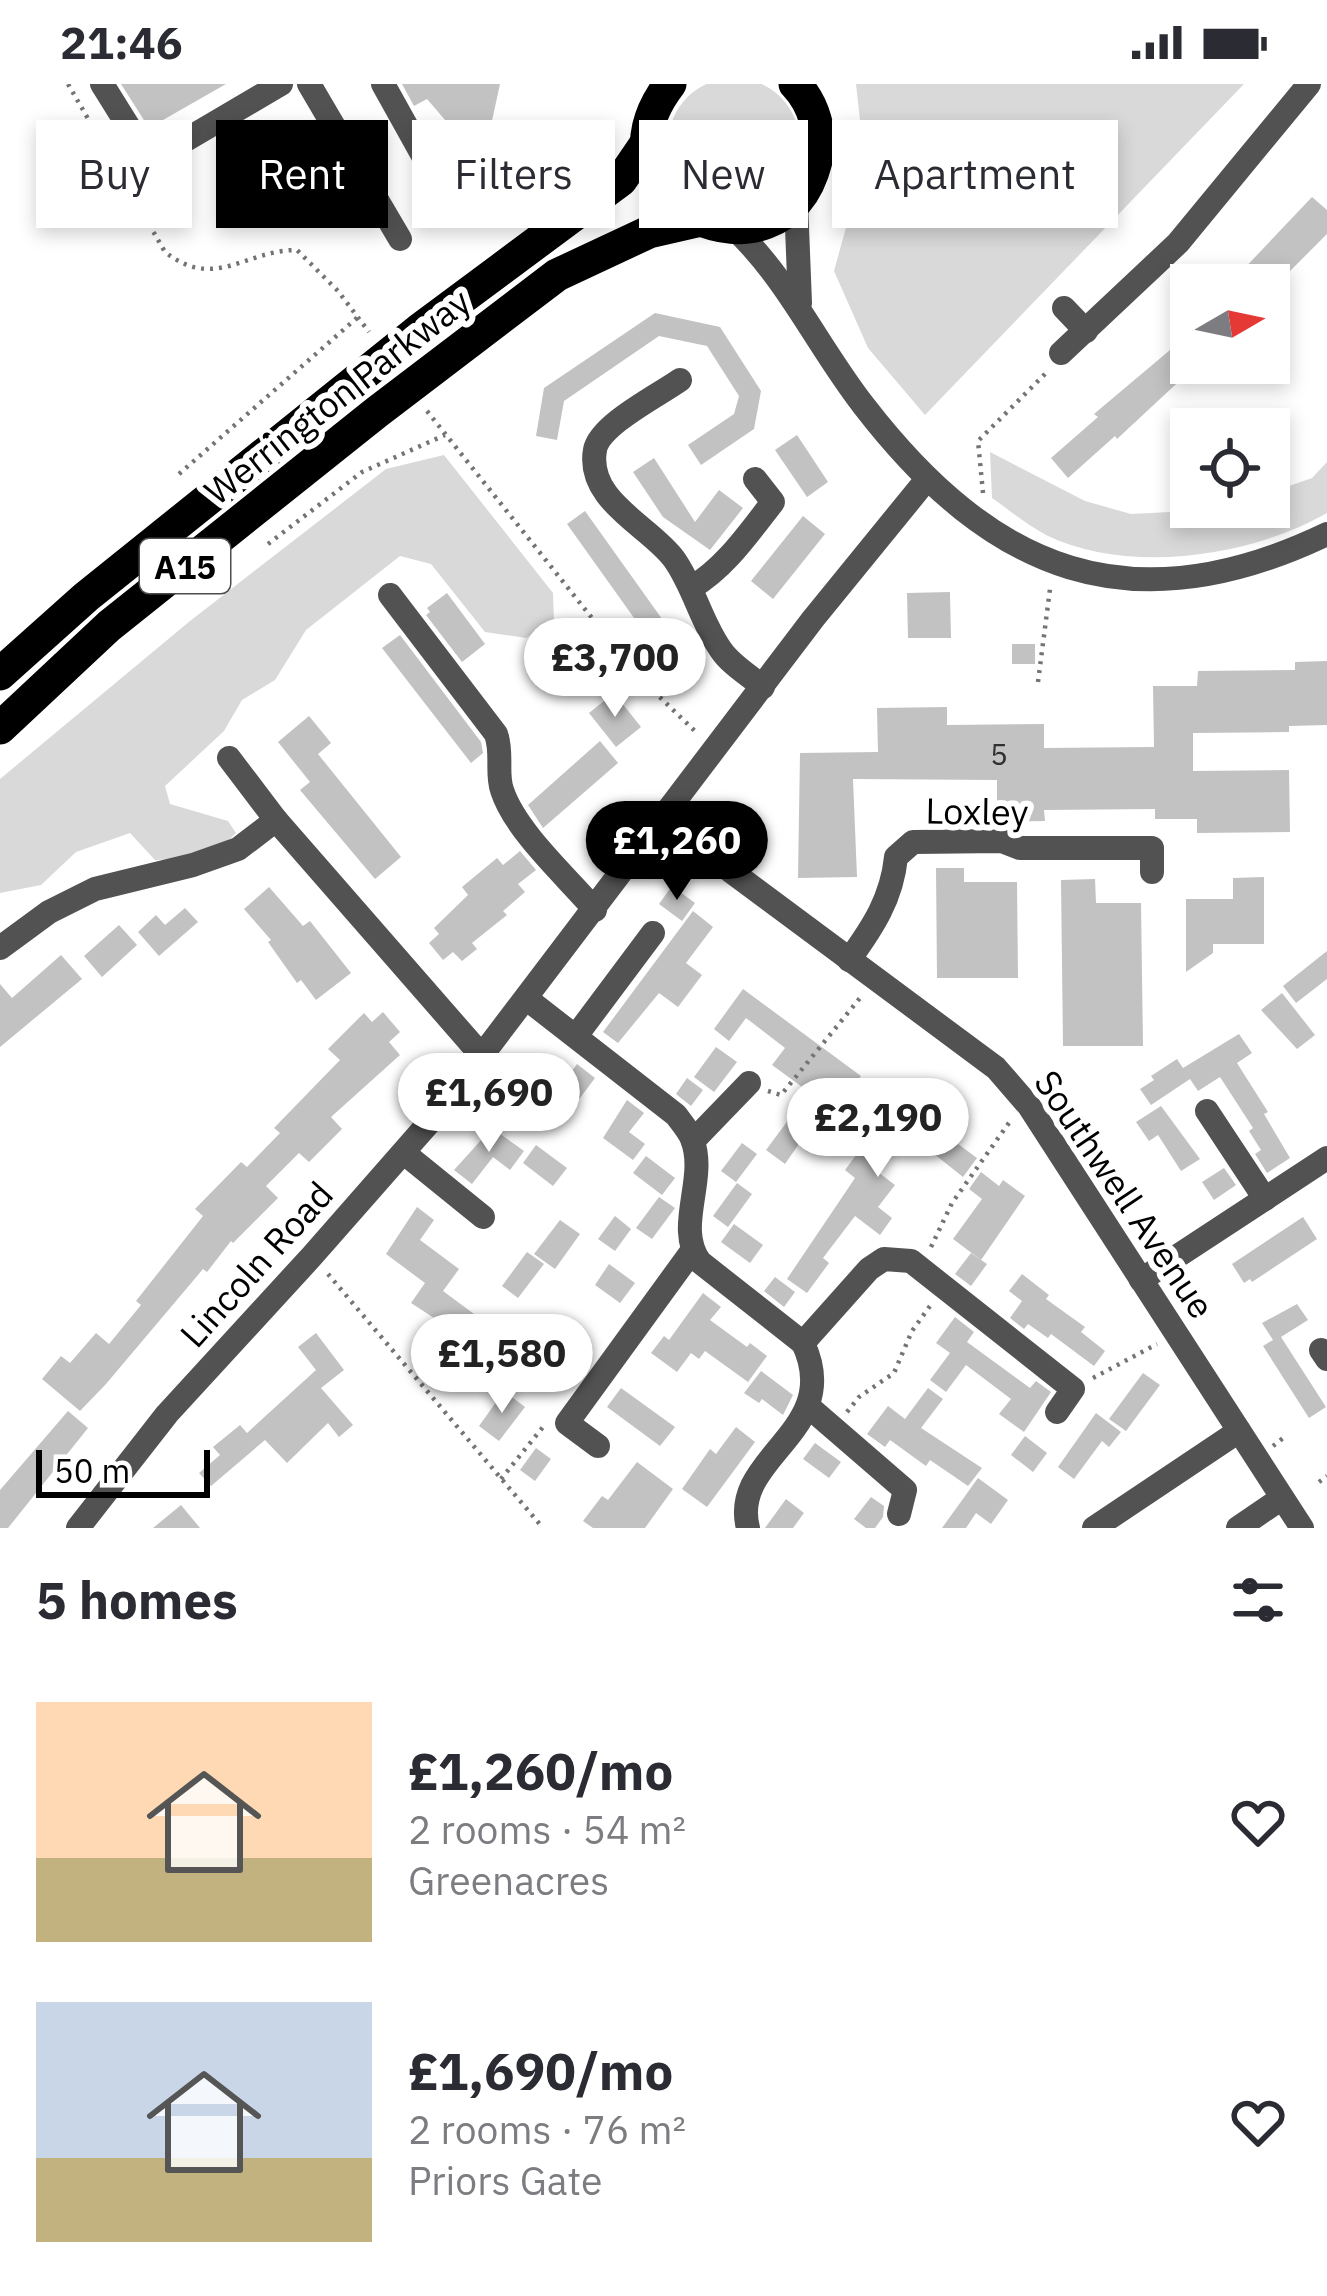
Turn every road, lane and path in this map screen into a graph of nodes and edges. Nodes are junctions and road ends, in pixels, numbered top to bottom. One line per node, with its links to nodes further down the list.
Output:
1 (68, 84): 19 (path)
2 (102, 84): 3 (street)
3 (281, 84)
4 (309, 84): 16 (street)
5 (383, 84): 8 (street)
6 (1309, 84): 20 (street)
7 (806, 92): 10 (highway)
8 (412, 137)
9 (639, 153): 35 (highway, Werrington Parkway / A15)
10 (808, 184)
11 (666, 228): 38 (highway, Werrington Parkway / A15)
12 (730, 228): 15 (highway)
13 (738, 228): 15 (highway)
14 (797, 228): 17 (street)
15 (735, 229): 17 (street)
16 (400, 239)
17 (800, 306): 28 (street)
18 (1064, 308): 20 (street)
19 (358, 317): 21 (path); 26 (path)
20 (1086, 331): 22 (street)
21 (372, 337)
22 (1061, 352): 29 (path)
23 (680, 380): 32 (street)
24 (427, 411): 25 (path)
25 (445, 435): 31 (path); 39 (path)
26 (179, 474)
27 (755, 478): 32 (street)
28 (927, 479): 30 (street); 37 (street, Lincoln Road)
29 (982, 500)
30 (1327, 534)
31 (268, 544)
32 (691, 588): 37 (street)
33 (1050, 590): 36 (path)
34 (390, 595): 44 (street)
35 (0, 674)
36 (1038, 682)
37 (764, 687): 42 (street, Lincoln Road)
38 (0, 728)
39 (702, 738)
40 (229, 758): 41 (street)
41 (276, 820): 46 (street); 51 (street)
42 (662, 820): 44 (street, Lincoln Road); 47 (street, Southwell Avenue)
43 (1152, 872): 47 (street, Loxley)
44 (595, 910): 49 (street, Lincoln Road)
45 (653, 933): 50 (street)
46 (0, 948)
47 (849, 960): 63 (street, Southwell Avenue)
48 (868, 989): 52 (path)
49 (527, 999): 50 (street); 51 (street, Lincoln Road)
50 (576, 1036): 55 (street)
51 (482, 1056): 56 (street, Lincoln Road)
52 (749, 1083): 55 (street)
53 (1207, 1111): 58 (street)
54 (1011, 1119): 62 (path)
55 (693, 1141): 60 (street)
56 (404, 1153): 59 (street); 61 (street, Lincoln Road)
57 (1327, 1158): 58 (street)
58 (1265, 1199): 63 (street)
59 (483, 1217)
60 (692, 1251): 65 (street); 70 (street)
61 (313, 1256): 75 (path); 79 (street, Lincoln Road)
62 (920, 1268): 64 (street); 65 (street)
63 (1141, 1280): 72 (street, Southwell Avenue)
64 (944, 1287): 67 (street); 71 (path)
65 (803, 1343): 68 (street)
66 (1158, 1344): 67 (path)
67 (1064, 1382): 69 (street)
68 (809, 1407): 71 (street); 81 (street)
69 (1057, 1412)
70 (567, 1423): 73 (street); 75 (path)
71 (833, 1427): 78 (street)
72 (1239, 1431): 77 (street, Southwell Avenue); 82 (street)
73 (598, 1446)
74 (1327, 1476): 76 (path)
75 (501, 1479): 80 (path)
76 (1318, 1482)
77 (1282, 1498): 83 (street); 84 (street, Southwell Avenue)
78 (899, 1514)
79 (78, 1528)
80 (543, 1528)
81 (748, 1528)
82 (1094, 1528)
83 (1238, 1528)
84 (1302, 1528)

